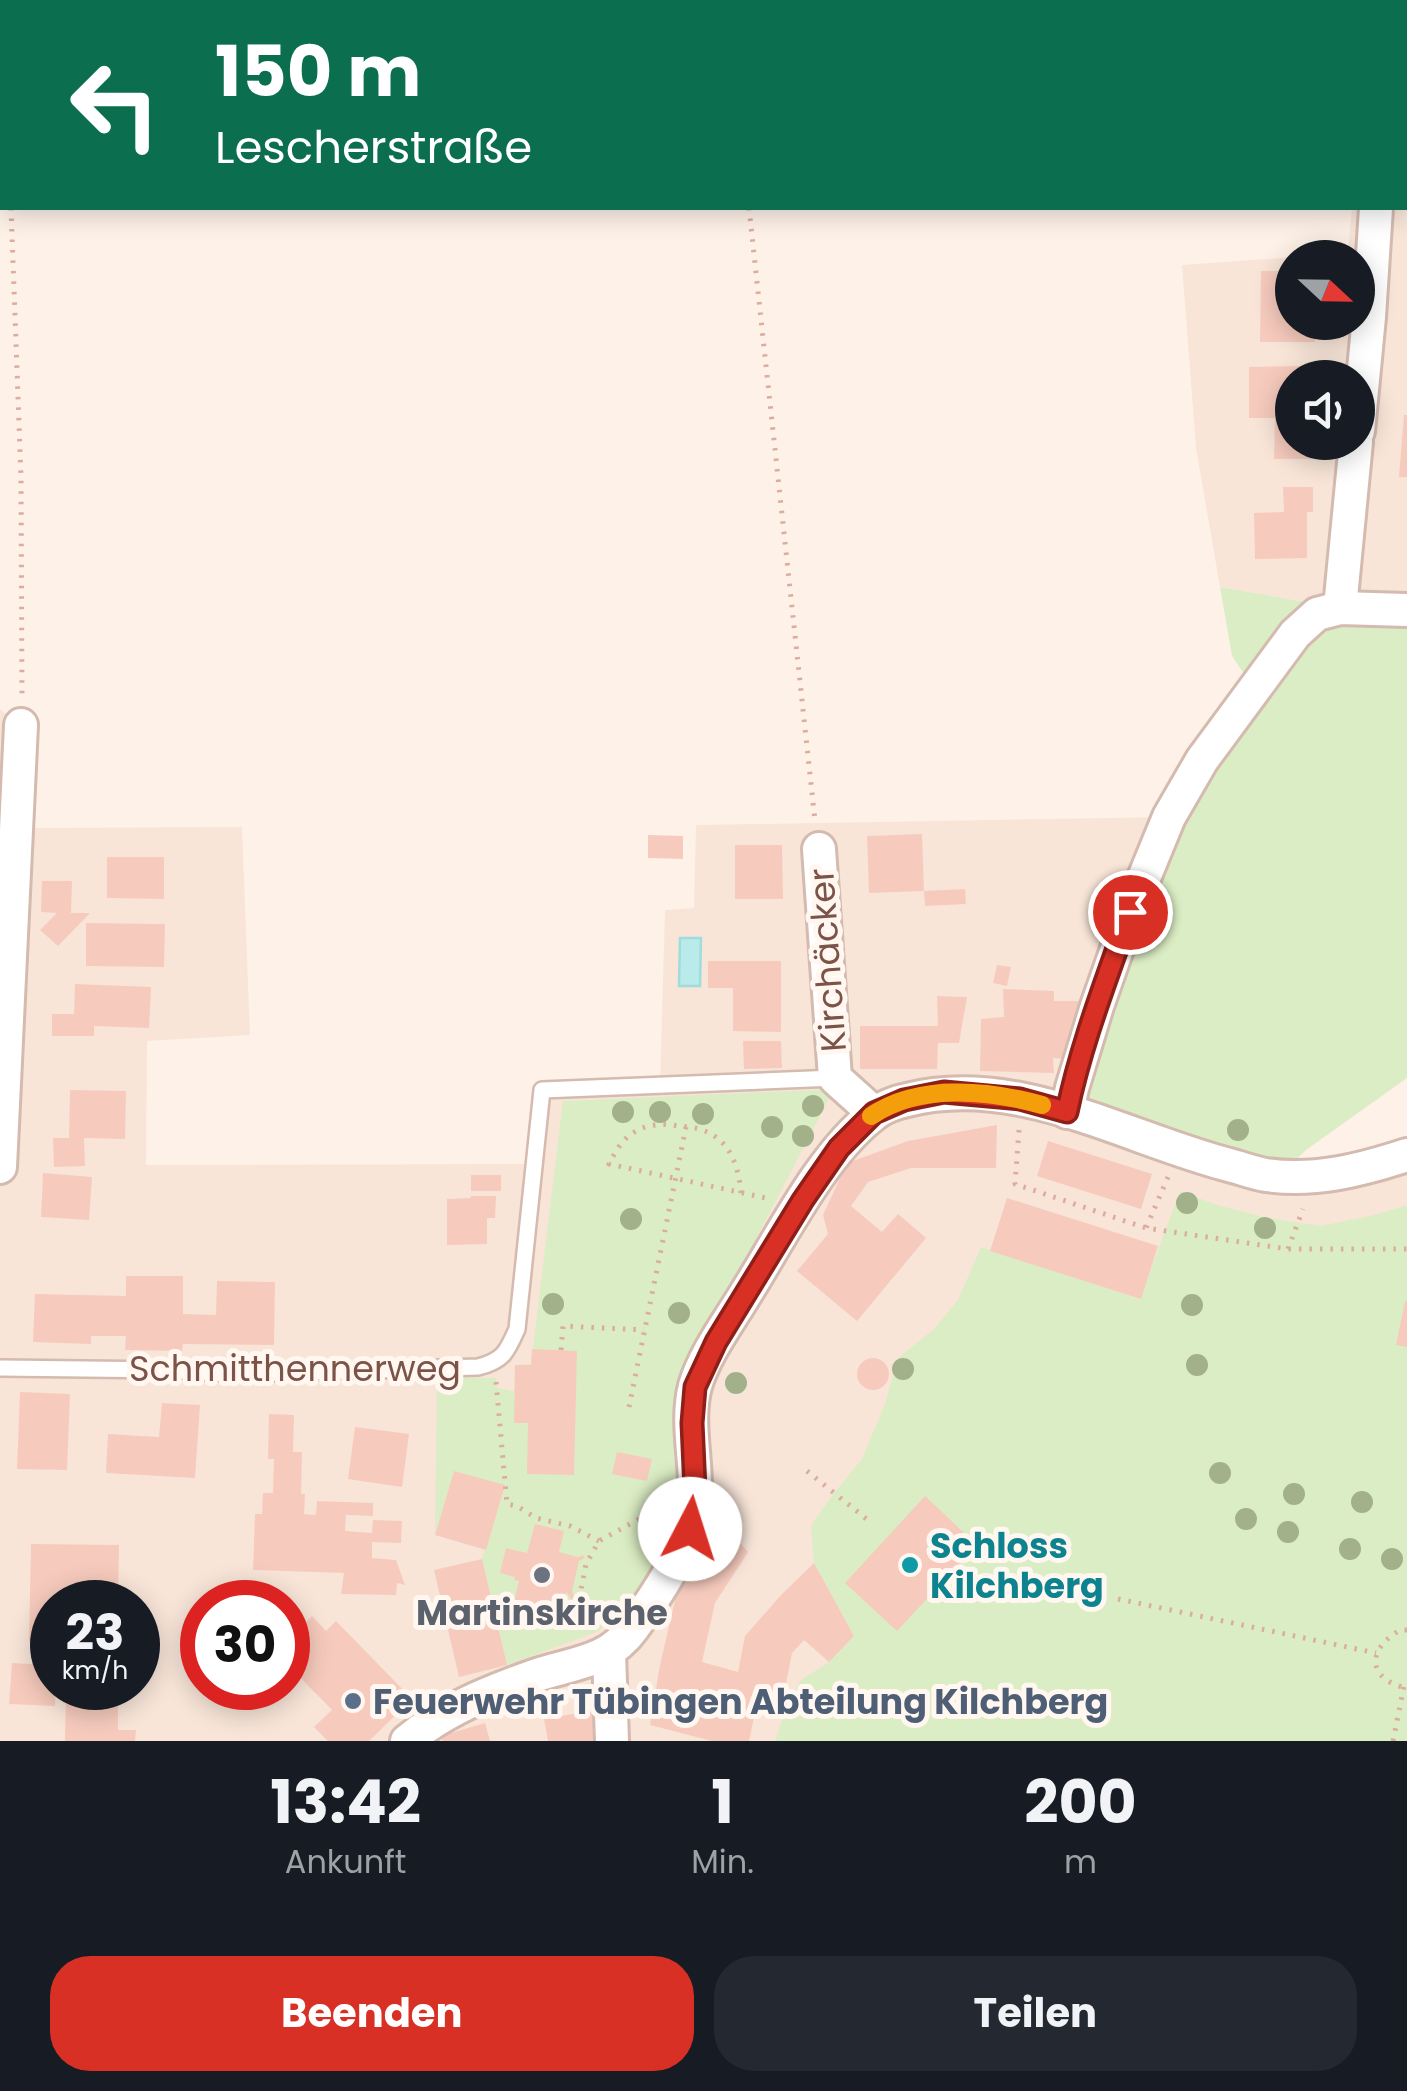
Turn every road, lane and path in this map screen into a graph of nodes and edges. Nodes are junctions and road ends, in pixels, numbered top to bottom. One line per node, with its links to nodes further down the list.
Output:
1 (10, 210): 8 (path)
2 (749, 210): 9 (path)
3 (1376, 210): 4 (street)
4 (1365, 360)
5 (1354, 460): 6 (street)
6 (1340, 608): 7 (street); 12 (street)
7 (1407, 610)
8 (22, 725): 17 (street)
9 (819, 849): 10 (street, Kirchäcker)
10 (836, 1078): 13 (street, Kirchäcker); 27 (lane, Schmitthennerweg)
11 (1020, 1099): 12 (street); 13 (street); 22 (path)
12 (1067, 1112): 15 (street)
13 (874, 1113): 21 (street)
14 (686, 1127): 19 (path); 19 (path); 20 (path)
15 (1176, 1150): 18 (street); 22 (path)
16 (1407, 1156): 18 (street)
17 (0, 1166)
18 (1313, 1177): 23 (path)
19 (676, 1179): 20 (path); 25 (path)
20 (741, 1193): 21 (path)
21 (798, 1210): 37 (street)
22 (1146, 1228): 23 (path)
23 (1288, 1248): 24 (path)
24 (1407, 1248)
25 (644, 1330): 26 (path); 29 (path)
26 (562, 1350)
27 (495, 1363): 28 (lane, Schmitthennerweg); 33 (path)
28 (0, 1368)
29 (628, 1406)
30 (808, 1471): 32 (path)
31 (652, 1511): 33 (path)
32 (869, 1520)
33 (599, 1541): 35 (path)
34 (1118, 1598): 38 (path)
35 (580, 1627)
36 (1407, 1630): 38 (path)
37 (609, 1653): 40 (street); 41 (street)
38 (1376, 1653): 39 (path)
39 (1405, 1687): 42 (path)
40 (407, 1741)
41 (612, 1741)
42 (1394, 1741)

